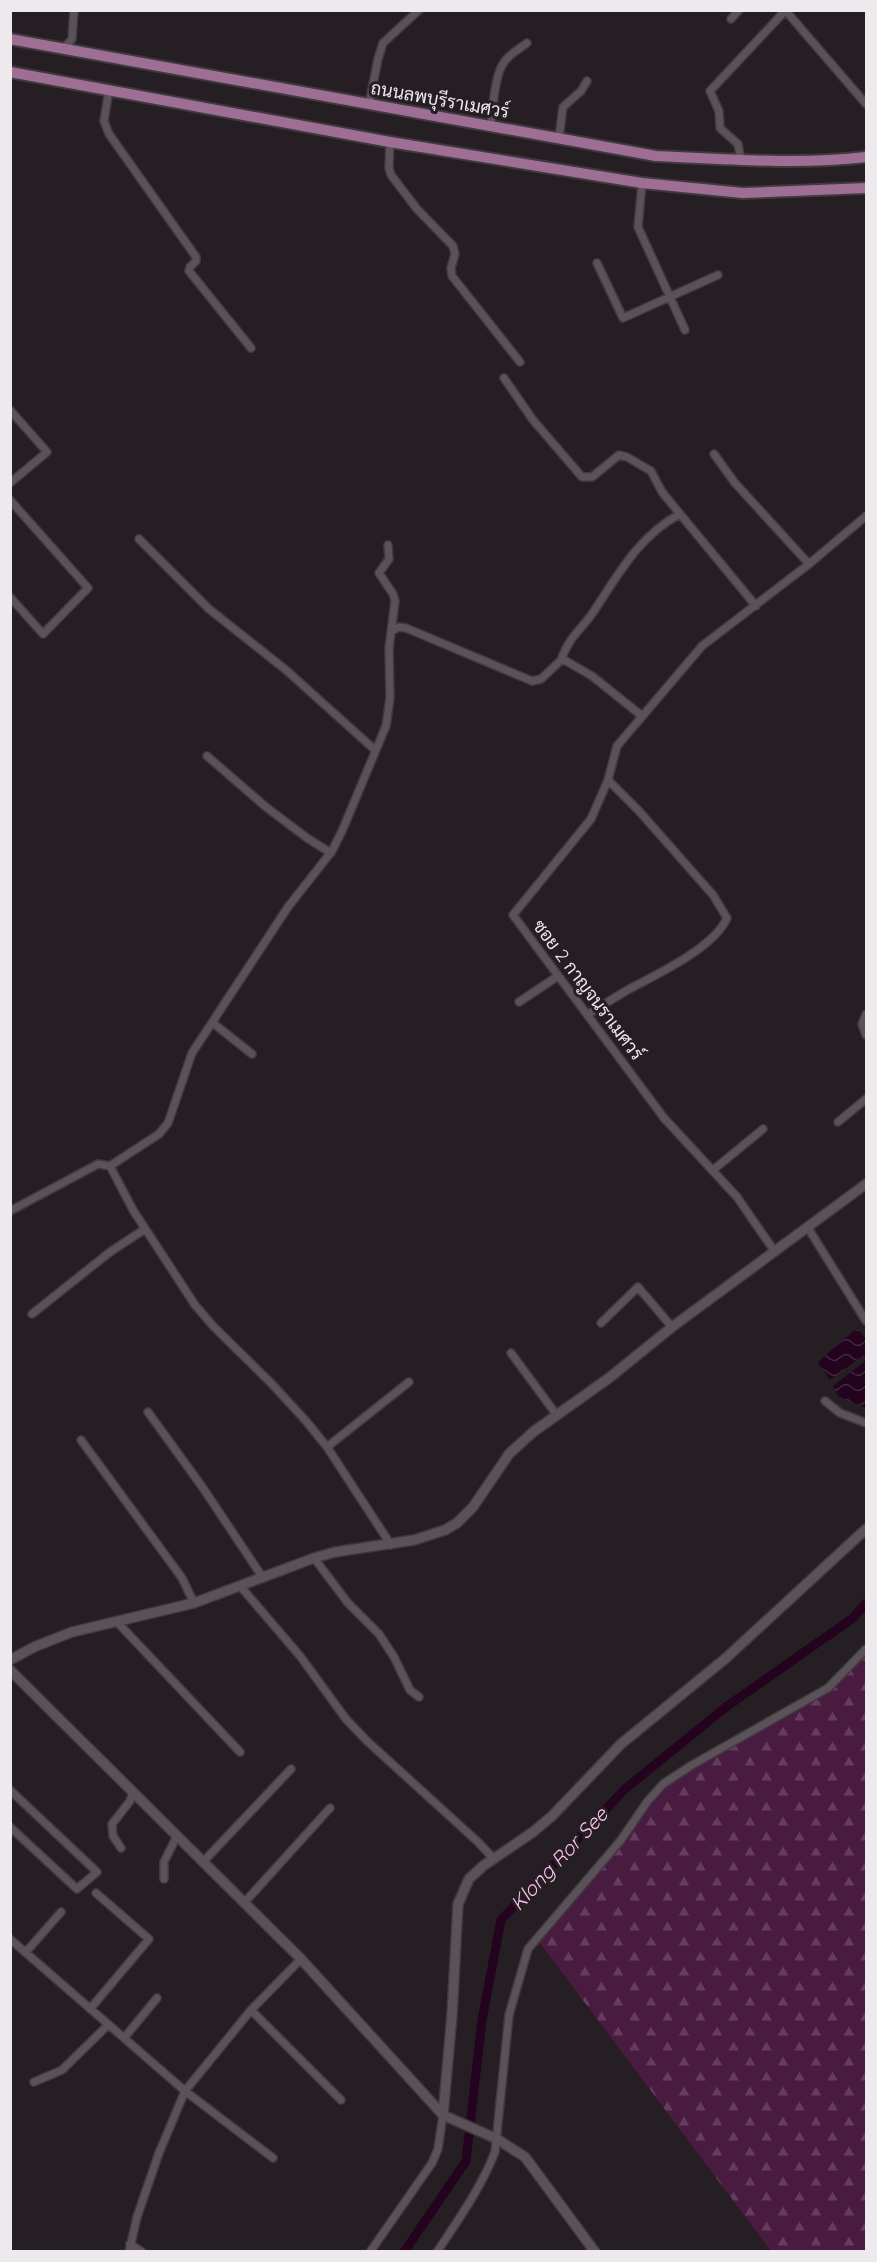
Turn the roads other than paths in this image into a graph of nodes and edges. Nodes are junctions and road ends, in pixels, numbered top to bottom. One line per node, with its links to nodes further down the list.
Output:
1 (74, 10): 8 (street)
2 (419, 10): 13 (street)
3 (740, 10): 5 (street)
4 (785, 11): 12 (street); 18 (street)
5 (731, 19)
6 (10, 39): 8 (main road, ถนนลพบุรีราเมศวร์)
7 (527, 43): 14 (street)
8 (63, 49): 13 (main road, ถนนลพบุรีราเมศวร์)
9 (10, 72): 11 (main road)
10 (587, 81): 15 (street)
11 (109, 90): 16 (main road); 25 (street)
12 (867, 104)
13 (369, 105): 14 (main road, ถนนลพบุรีราเมศวร์)
14 (491, 126): 15 (main road, ถนนลพบุรีราเมศวร์)
15 (560, 138): 18 (main road, ถนนลพบุรีราเมศวร์)
16 (390, 142): 19 (main road); 26 (street)
17 (867, 157): 18 (main road, ถนนลพบุรีราเมศวร์)
18 (741, 159)
19 (642, 183): 20 (main road); 23 (street)
20 (867, 188)
21 (597, 263): 23 (street)
22 (718, 275): 23 (street)
23 (670, 297): 24 (street)
24 (685, 330)
25 (251, 348)
26 (520, 362)
27 (504, 378): 32 (street)
28 (10, 410): 30 (street)
29 (714, 454): 36 (street)
30 (10, 483)
31 (10, 500): 37 (street)
32 (680, 514): 38 (street); 40 (street)
33 (867, 516): 36 (street, ซอย 2 กาญจนราเมศวร์)
34 (139, 539): 42 (street)
35 (388, 545): 39 (street)
36 (809, 564): 38 (street, ซอย 2 กาญจนราเมศวร์)
37 (10, 597)
38 (756, 606): 41 (street, ซอย 2 กาญจนราเมศวร์)
39 (392, 631): 40 (street); 42 (street)
40 (561, 660): 41 (street)
41 (642, 716): 44 (street, ซอย 2 กาญจนราเมศวร์)
42 (375, 750): 45 (street)
43 (207, 756): 45 (street)
44 (608, 780): 46 (street, ซอย 2 กาญจนราเมศวร์); 48 (street)
45 (331, 853): 50 (street)
46 (558, 976): 47 (street); 48 (street, ซอย 2 กาญจนราเมศวร์)
47 (519, 1002)
48 (588, 1014): 57 (street, ซอย 2 กาญจนราเมศวร์)
49 (867, 1014): 51 (street)
50 (213, 1023): 52 (street); 56 (street)
51 (867, 1035)
52 (252, 1054)
53 (867, 1099): 54 (street)
54 (838, 1122)
55 (762, 1129): 57 (street)
56 (110, 1166): 59 (street); 61 (street)
57 (713, 1170): 62 (street, ซอย 2 กาญจนราเมศวร์)
58 (867, 1184): 60 (street)
59 (10, 1211)
60 (808, 1228): 62 (street); 64 (street)
61 (145, 1229): 63 (street); 74 (street)
62 (775, 1252): 66 (street)
63 (32, 1314)
64 (867, 1321)
65 (601, 1323): 66 (street)
66 (672, 1327): 71 (street)
67 (511, 1353): 71 (street)
68 (409, 1382): 74 (street)
69 (825, 1401): 72 (street)
70 (148, 1412): 78 (street)
71 (556, 1414): 76 (street)
72 (867, 1424)
73 (81, 1440): 80 (street)
74 (327, 1447): 76 (street)
75 (867, 1529): 94 (street)
76 (391, 1545): 77 (street)
77 (314, 1558): 78 (street); 85 (street)
78 (263, 1578): 79 (street)
79 (241, 1587): 80 (street); 94 (street)
80 (194, 1603): 81 (street)
81 (117, 1622): 83 (street); 86 (street)
82 (867, 1649): 112 (street)
83 (10, 1660)
84 (10, 1670): 89 (street)
85 (419, 1697)
86 (240, 1752)
87 (291, 1769): 95 (street)
88 (10, 1790): 91 (street)
89 (133, 1792): 92 (street); 93 (street)
90 (330, 1809): 98 (street)
91 (10, 1827)
92 (177, 1836): 95 (street); 96 (street)
93 (121, 1848)
94 (493, 1858): 111 (street)
95 (203, 1862): 98 (street)
96 (164, 1879)
97 (96, 1893): 104 (street)
98 (244, 1903): 102 (street)
99 (61, 1912): 101 (street)
100 (10, 1939): 101 (street)
101 (26, 1952): 104 (street)
102 (301, 1959): 105 (street); 111 (street)
103 (157, 1998): 107 (street)
104 (90, 2009): 106 (street)
105 (251, 2010): 109 (street); 110 (street)
106 (108, 2025): 107 (street); 108 (street)
107 (124, 2038): 109 (street)
108 (34, 2082)
109 (185, 2091): 113 (street); 114 (street)
110 (341, 2100)
111 (446, 2117): 112 (street); 116 (street)
112 (494, 2138): 117 (street); 118 (street)
113 (273, 2158)
114 (129, 2248): 115 (street)
115 (142, 2252)
116 (370, 2252)
117 (437, 2252)
118 (595, 2252)

